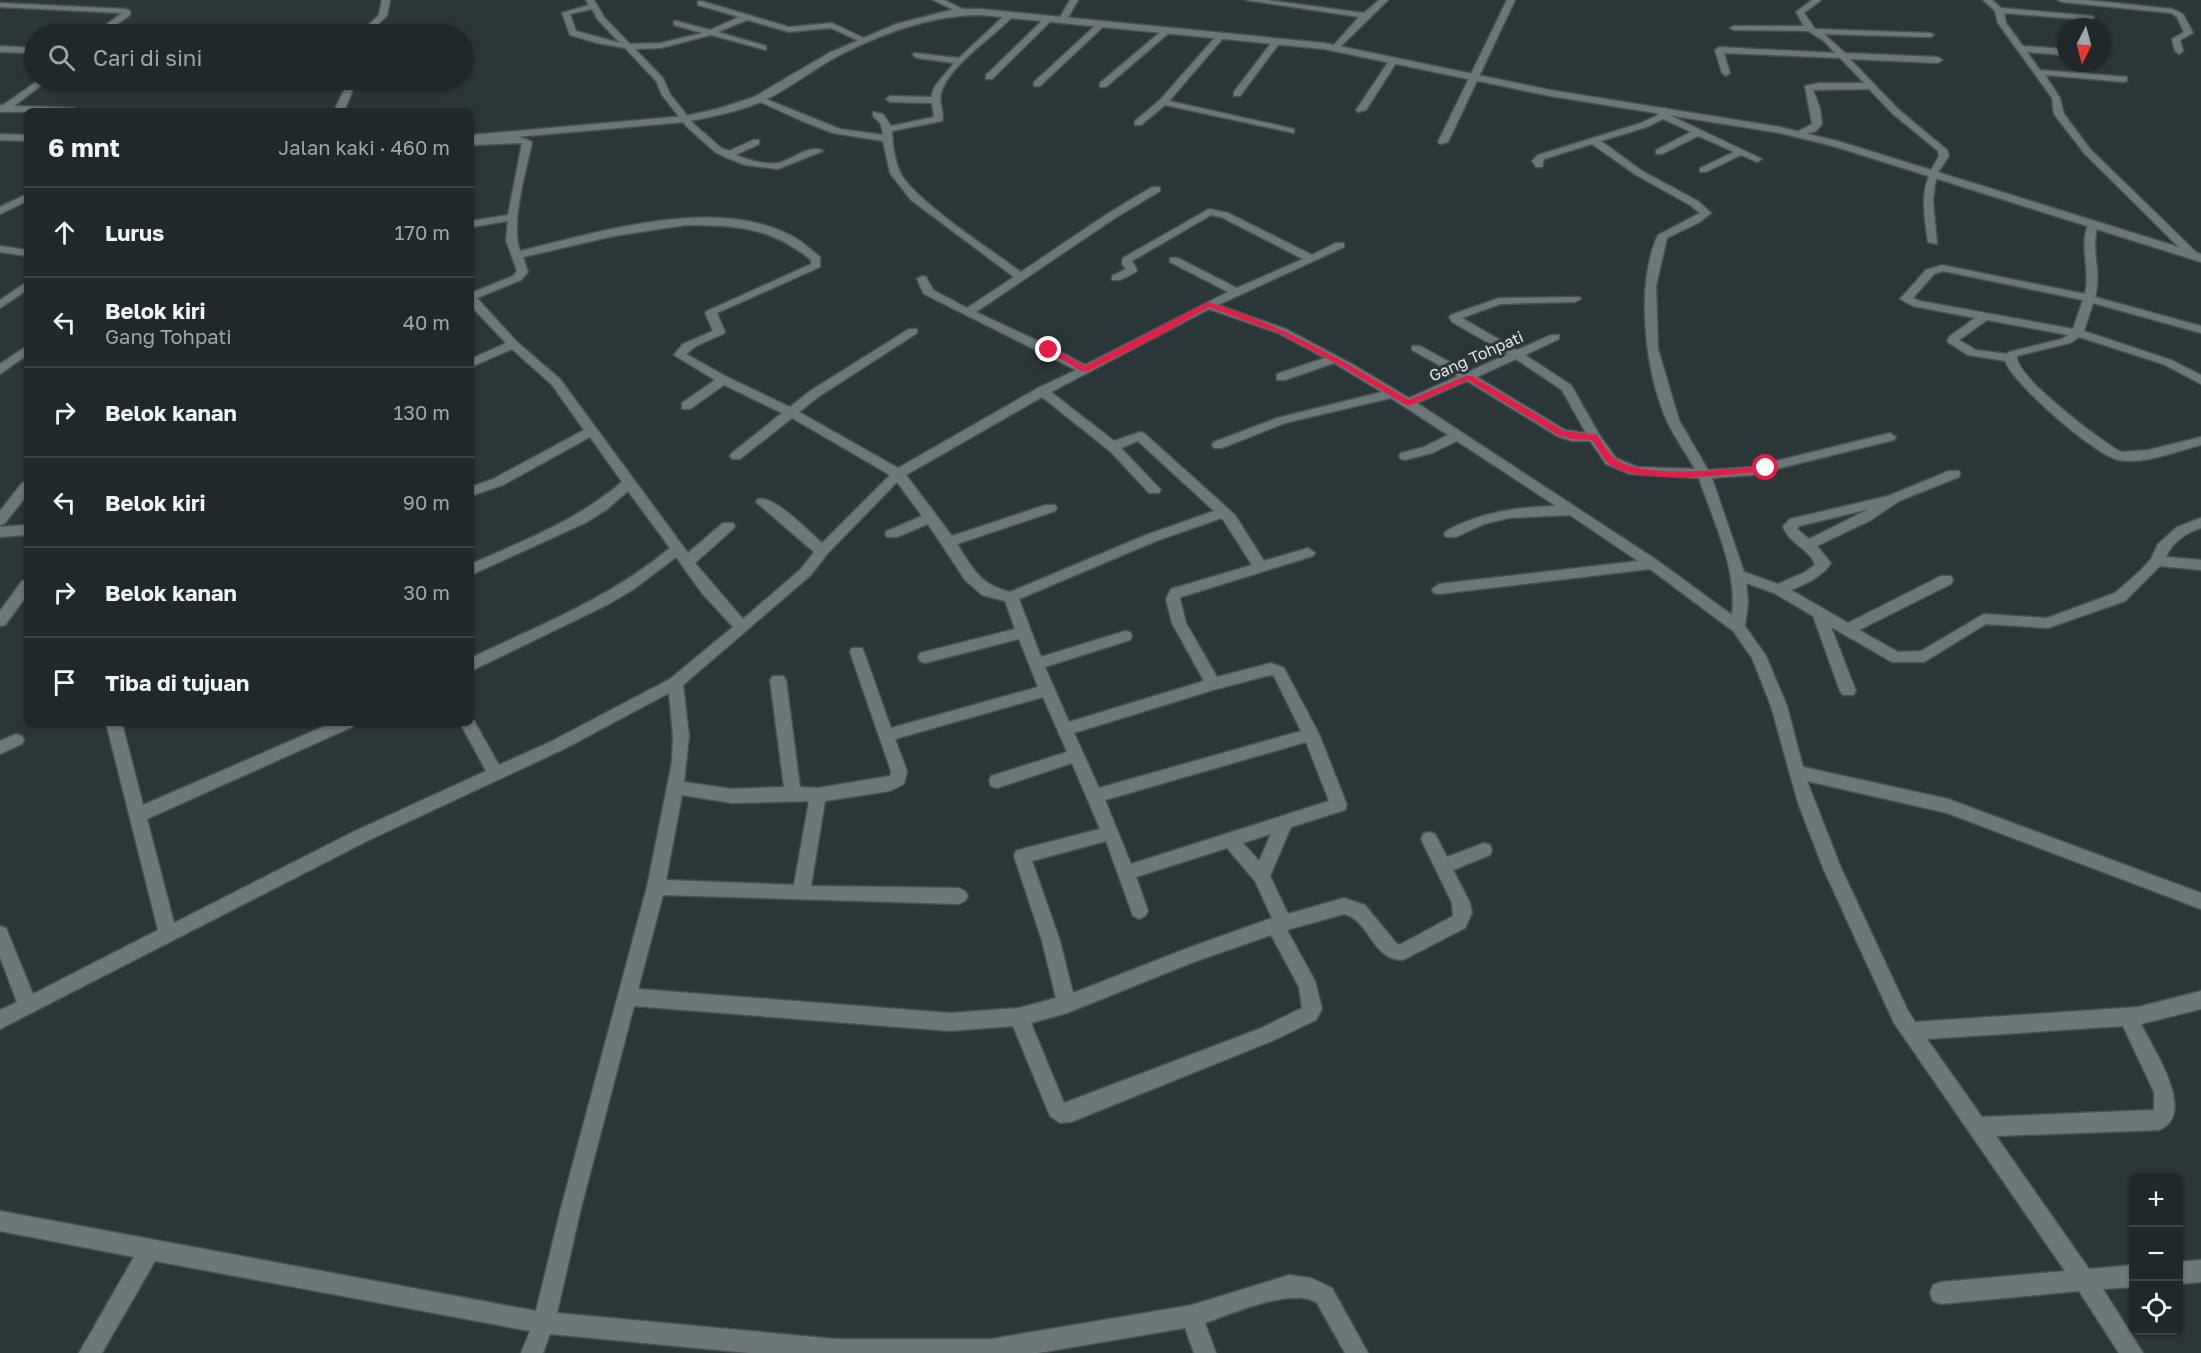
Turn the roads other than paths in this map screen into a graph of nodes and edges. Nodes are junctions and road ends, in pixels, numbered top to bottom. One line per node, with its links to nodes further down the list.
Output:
1 (386, 0): 22 (street)
2 (937, 0): 13 (street)
3 (1074, 0): 19 (street)
4 (1250, 0): 15 (street)
5 (1384, 0): 15 (street)
6 (1511, 0): 52 (street)
7 (1817, 0): 25 (street)
8 (2062, 0): 41 (street)
9 (592, 3): 26 (street); 31 (street)
10 (701, 3): 16 (street)
11 (1994, 4): 17 (street); 38 (street)
12 (0, 5): 21 (street)
13 (963, 11): 14 (street); 32 (street)
14 (1010, 15): 18 (street); 48 (street)
15 (1366, 16): 36 (street)
16 (746, 17): 28 (street); 32 (street)
17 (2090, 18)
18 (1048, 20): 19 (street); 51 (street)
19 (1062, 21): 23 (street)
20 (677, 23): 28 (street)
21 (113, 24)
22 (374, 24)
23 (1101, 25): 27 (street); 54 (street)
24 (1734, 28): 25 (street)
25 (1813, 30): 29 (street); 45 (street)
26 (612, 31): 31 (street); 34 (street)
27 (1167, 31): 30 (street); 55 (street)
28 (713, 33): 34 (street); 35 (street)
29 (1930, 35)
30 (1221, 36): 33 (street); 64 (street)
31 (587, 38): 34 (street)
32 (864, 40): 61 (street)
33 (1276, 41): 36 (street); 60 (street)
34 (628, 45): 71 (street)
35 (763, 48)
36 (1336, 48): 46 (street)
37 (0, 49): 39 (street)
38 (2023, 49): 40 (street); 49 (street)
39 (24, 50)
40 (2057, 51)
41 (2179, 51)
42 (0, 55): 44 (street)
43 (917, 55): 48 (street)
44 (24, 56)
45 (1844, 57): 47 (street); 50 (street); 57 (street)
46 (1394, 60): 52 (street); 68 (street)
47 (1938, 60)
48 (962, 61): 63 (street)
49 (2038, 72): 53 (street); 105 (street)
50 (1726, 73)
51 (989, 77)
52 (1473, 78): 69 (street); 83 (street)
53 (2124, 79)
54 (1037, 84)
55 (1103, 85)
56 (24, 86): 65 (street)
57 (1872, 86): 76 (street); 93 (street)
58 (29, 90): 65 (street)
59 (348, 90): 66 (street)
60 (1237, 94)
61 (758, 99): 71 (street); 75 (street)
62 (890, 99): 63 (street)
63 (936, 100): 75 (street)
64 (1163, 102): 72 (street); 73 (street)
65 (1, 108): 67 (street)
66 (340, 108)
67 (24, 109)
68 (1361, 110)
69 (1663, 113): 74 (street); 76 (street); 81 (street)
70 (876, 114): 75 (street)
71 (685, 119): 79 (street); 89 (street)
72 (1138, 123)
73 (1291, 131)
74 (1698, 132): 87 (street); 88 (street)
75 (888, 134): 108 (street)
76 (1798, 134): 93 (street)
77 (0, 138): 78 (street)
78 (24, 138)
79 (474, 140)
80 (474, 140): 97 (street)
81 (1594, 141): 91 (street); 154 (street)
82 (756, 142): 89 (street)
83 (1443, 142)
84 (0, 143): 85 (street)
85 (24, 144)
86 (818, 151): 89 (street)
87 (1659, 152)
88 (1741, 152): 90 (street); 92 (street)
89 (728, 155)
90 (1757, 159)
91 (1539, 165)
92 (1703, 170)
93 (1932, 174): 99 (street); 100 (street)
94 (1156, 189): 108 (street)
95 (24, 199): 96 (street)
96 (0, 211)
97 (513, 217): 98 (street); 104 (street)
98 (474, 224)
99 (2093, 225): 105 (street); 114 (street)
100 (1933, 242)
101 (1340, 244): 106 (street)
102 (0, 249): 103 (street)
103 (24, 252)
104 (516, 255): 113 (street); 137 (street)
105 (2198, 257)
106 (1312, 259): 109 (street); 112 (street)
107 (1174, 260): 112 (street)
108 (1021, 277): 119 (street)
109 (1116, 278)
110 (922, 279): 119 (street)
111 (24, 287): 118 (street)
112 (1237, 292): 117 (street)
113 (474, 296)
114 (2088, 298): 120 (street); 121 (street); 123 (street)
115 (1575, 299): 129 (street)
116 (474, 303): 125 (street)
117 (1208, 304): 131 (street); 133 (street)
118 (0, 305)
119 (969, 312): 133 (street)
120 (1984, 316): 123 (street); 130 (street)
121 (2201, 330)
122 (913, 331): 143 (street)
123 (2078, 333): 130 (street); 138 (street)
124 (1555, 337): 129 (street, Gang Tohpati)
125 (513, 344): 132 (street); 144 (street)
126 (1416, 348): 136 (street)
127 (24, 353): 128 (street); 134 (street)
128 (0, 356)
129 (1518, 356): 136 (street, Gang Tohpati); 147 (street)
130 (2010, 358): 148 (street)
131 (1335, 359): 135 (street); 140 (street)
132 (474, 362)
133 (1085, 369): 139 (street)
134 (0, 370)
135 (1281, 377)
136 (1469, 377): 141 (street, Gang Tohpati); 147 (street)
137 (723, 380): 142 (street); 143 (street)
138 (2201, 380)
139 (1042, 391): 150 (street); 153 (street)
140 (1392, 394): 141 (street); 149 (street)
141 (1408, 403): 145 (street)
142 (686, 406)
143 (792, 413): 151 (street); 153 (street)
144 (591, 431): 156 (street); 159 (street)
145 (1456, 436): 152 (street); 163 (street)
146 (1890, 436): 154 (street)
147 (1594, 437): 154 (street)
148 (2201, 441)
149 (1218, 445)
150 (1113, 446): 158 (street); 164 (street)
151 (736, 456)
152 (1405, 456)
153 (898, 474): 165 (street); 176 (street)
154 (1704, 474): 184 (street)
155 (1954, 474): 160 (street)
156 (628, 484): 175 (street); 183 (street)
157 (24, 490): 166 (street)
158 (1154, 490)
159 (474, 491)
160 (1894, 498): 174 (street); 174 (street)
161 (763, 502): 176 (street)
162 (1050, 508): 173 (street)
163 (1571, 511): 172 (street); 180 (street)
164 (1224, 512): 182 (street); 189 (street)
165 (930, 518): 171 (street); 173 (street)
166 (0, 520)
167 (2201, 523): 178 (street)
168 (728, 526): 179 (street)
169 (24, 530): 170 (street)
170 (0, 532)
171 (892, 534)
172 (1451, 534)
173 (949, 542): 189 (street)
174 (1808, 545): 188 (street)
175 (677, 549): 179 (street); 199 (street)
176 (822, 551): 193 (street)
177 (1308, 553): 182 (street)
178 (2157, 561): 181 (street); 194 (street)
179 (687, 562): 193 (street)
180 (1653, 564): 187 (street); 192 (street)
181 (2201, 564)
182 (1260, 566): 203 (street)
183 (474, 569)
184 (1738, 576): 188 (street); 192 (street)
185 (1946, 580): 194 (street)
186 (24, 589): 191 (street)
187 (1439, 589)
188 (1779, 589): 190 (street)
189 (1011, 597): 195 (street)
190 (1819, 614): 194 (street); 205 (street)
191 (0, 621)
192 (1738, 627): 215 (street)
193 (742, 628): 202 (street)
194 (1847, 630)
195 (1023, 633): 198 (street); 200 (street)
196 (1125, 636): 200 (street)
197 (858, 652): 211 (street)
198 (925, 657)
199 (474, 664)
200 (1037, 664): 204 (street)
201 (778, 680): 219 (street)
202 (675, 683): 216 (street); 218 (street)
203 (1213, 684): 209 (street); 210 (street)
204 (1047, 690): 209 (street); 211 (street)
205 (1848, 692)
206 (115, 726): 222 (street)
207 (340, 726): 222 (street)
208 (470, 726): 216 (street)
209 (1064, 729): 214 (street)
210 (1311, 734): 221 (street); 223 (street)
211 (887, 735): 220 (street)
212 (16, 740): 213 (street)
213 (0, 748)
214 (1077, 756): 217 (street); 221 (street)
215 (1796, 772): 234 (street); 246 (street)
216 (496, 774): 238 (street)
217 (997, 781)
218 (674, 787): 219 (street); 231 (street)
219 (794, 793): 220 (street)
220 (818, 795): 232 (street)
221 (1096, 795): 224 (street)
222 (138, 815): 238 (street)
223 (1284, 824): 226 (street); 230 (street)
224 (1111, 833): 229 (street); 241 (street)
225 (1429, 839): 228 (street)
226 (1231, 840): 229 (street); 230 (street)
227 (1484, 850): 228 (street)
228 (1443, 866): 236 (street)
229 (1127, 873): 235 (street)
230 (1261, 876): 236 (street)
231 (656, 886): 232 (street); 239 (street)
232 (801, 893): 233 (street)
233 (959, 896)
234 (2201, 901)
235 (1139, 911)
236 (1280, 924): 241 (street); 243 (street)
237 (0, 934): 242 (street)
238 (168, 934): 242 (street)
239 (626, 997): 243 (street); 256 (street)
240 (2201, 1000): 244 (street)
241 (1067, 1004): 243 (street)
242 (28, 1005): 245 (street)
243 (1019, 1017)
244 (2128, 1017): 246 (street); 247 (street)
245 (0, 1020)
246 (1911, 1031): 247 (street)
247 (1978, 1128): 253 (street)
248 (0, 1221): 249 (street)
249 (150, 1249): 256 (street); 257 (street)
250 (2201, 1271): 251 (street)
251 (2183, 1273)
252 (2129, 1276): 253 (street)
253 (2084, 1280): 254 (street); 261 (street)
254 (1941, 1293)
255 (1192, 1316): 256 (street); 259 (street); 260 (street)
256 (544, 1323): 258 (street)
257 (90, 1353)
258 (532, 1353)
259 (1205, 1353)
260 (1357, 1353)
261 (2132, 1353)

